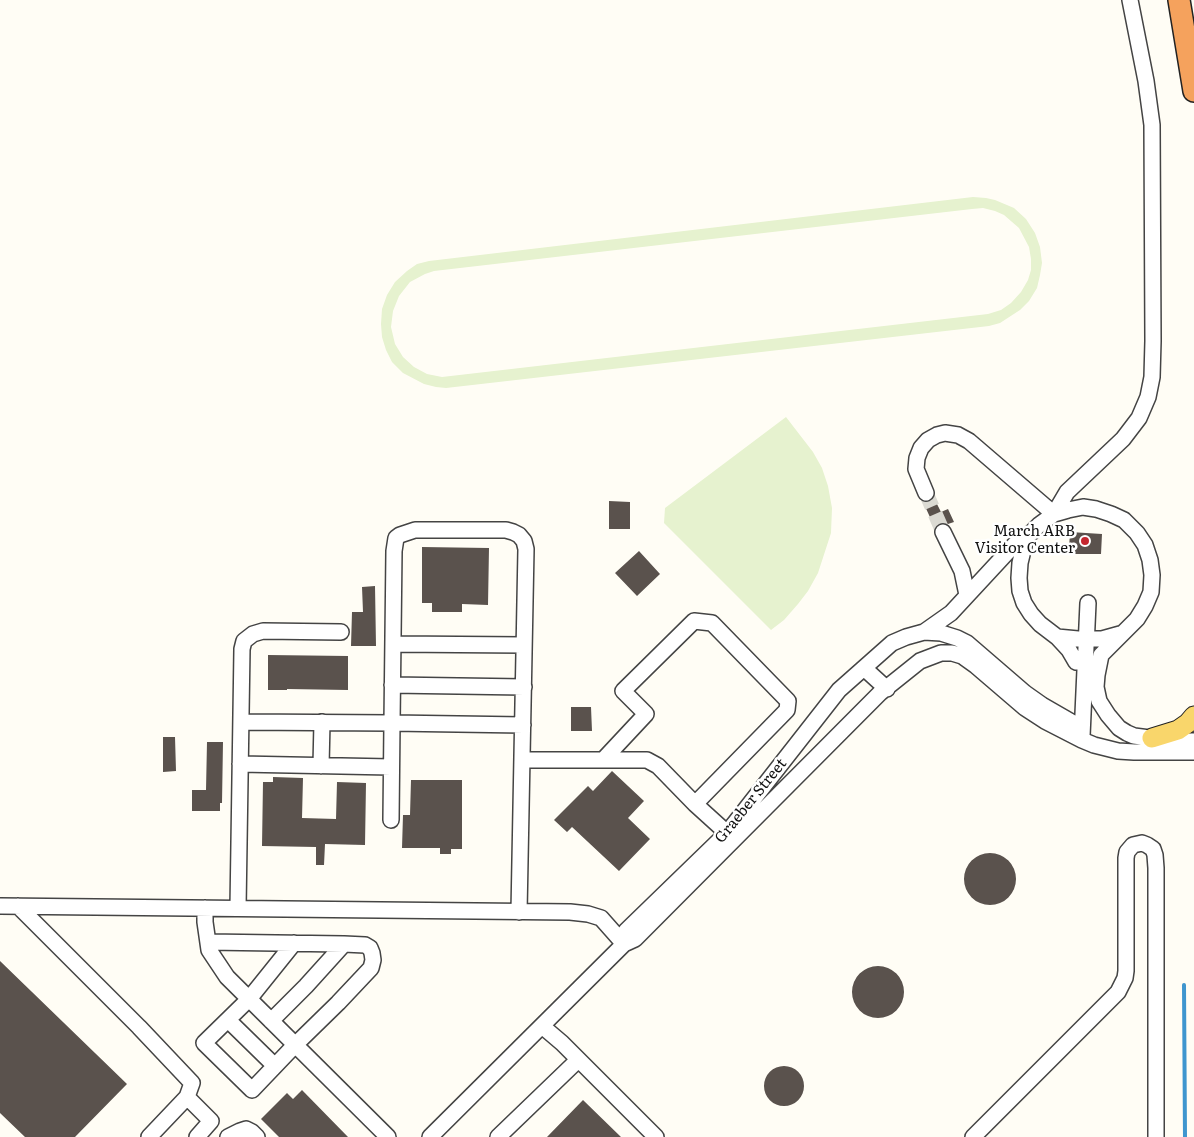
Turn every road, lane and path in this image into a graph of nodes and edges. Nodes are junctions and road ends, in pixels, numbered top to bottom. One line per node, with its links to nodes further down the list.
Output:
1 (1130, 0): 5 (street)
2 (1179, 0): 3 (highway)
3 (1194, 91)
4 (926, 493): 5 (street)
5 (1054, 514): 7 (street); 12 (street)
6 (944, 532): 8 (street)
7 (1026, 538): 8 (street); 13 (street)
8 (967, 596): 11 (street)
9 (1084, 603): 14 (street)
10 (341, 632): 24 (street)
11 (924, 632): 18 (street, Graeber Street); 28 (street)
12 (1121, 634): 14 (street); 22 (street)
13 (1056, 636): 14 (street); 17 (street)
14 (1082, 639): 17 (street)
15 (392, 644): 16 (street); 16 (street); 19 (street)
16 (524, 645): 20 (street)
17 (1081, 665): 22 (street); 28 (street)
18 (864, 668): 21 (street); 39 (street, Graeber Street)
19 (392, 685): 20 (street); 26 (street)
20 (524, 687): 27 (street)
21 (887, 689): 28 (street, Graeber Street); 48 (street, Graeber Street)
22 (1097, 694): 29 (street)
23 (1194, 716): 29 (main road)
24 (241, 722): 25 (street); 34 (street)
25 (322, 722): 26 (street); 35 (street)
26 (392, 723): 27 (street); 36 (street)
27 (523, 725): 32 (street)
28 (1078, 734): 31 (street)
29 (1152, 738): 30 (street)
30 (1194, 741)
31 (1194, 752)
32 (522, 760): 33 (street); 44 (street)
33 (603, 760): 37 (street); 37 (street)
34 (240, 764): 35 (street); 43 (street)
35 (321, 766): 36 (street)
36 (391, 767): 38 (street)
37 (695, 804): 39 (street)
38 (391, 820)
39 (727, 833): 48 (street, Graeber Street)
40 (0, 906): 41 (street)
41 (18, 906): 42 (street); 56 (street)
42 (205, 908): 43 (street); 45 (street)
43 (238, 908): 44 (street)
44 (519, 912): 48 (street)
45 (208, 942): 46 (street); 49 (street)
46 (294, 944): 47 (street); 49 (street)
47 (344, 944): 51 (street); 53 (street)
48 (624, 944): 52 (street, Graeber Street)
49 (248, 999): 50 (street); 51 (street)
50 (228, 1020): 55 (street); 55 (street)
51 (271, 1021): 53 (street)
52 (542, 1026): 54 (street); 63 (street, Graeber Street)
53 (295, 1045): 55 (street); 62 (street)
54 (578, 1060): 64 (street); 65 (street)
55 (275, 1066)
56 (187, 1097): 57 (street); 58 (street)
57 (211, 1122): 59 (street); 60 (street)
58 (149, 1137)
59 (196, 1137)
60 (228, 1137): 61 (street)
61 (257, 1137)
62 (388, 1137)
63 (430, 1137)
64 (498, 1137)
65 (656, 1137)
66 (973, 1137): 67 (street)
67 (1156, 1137)

